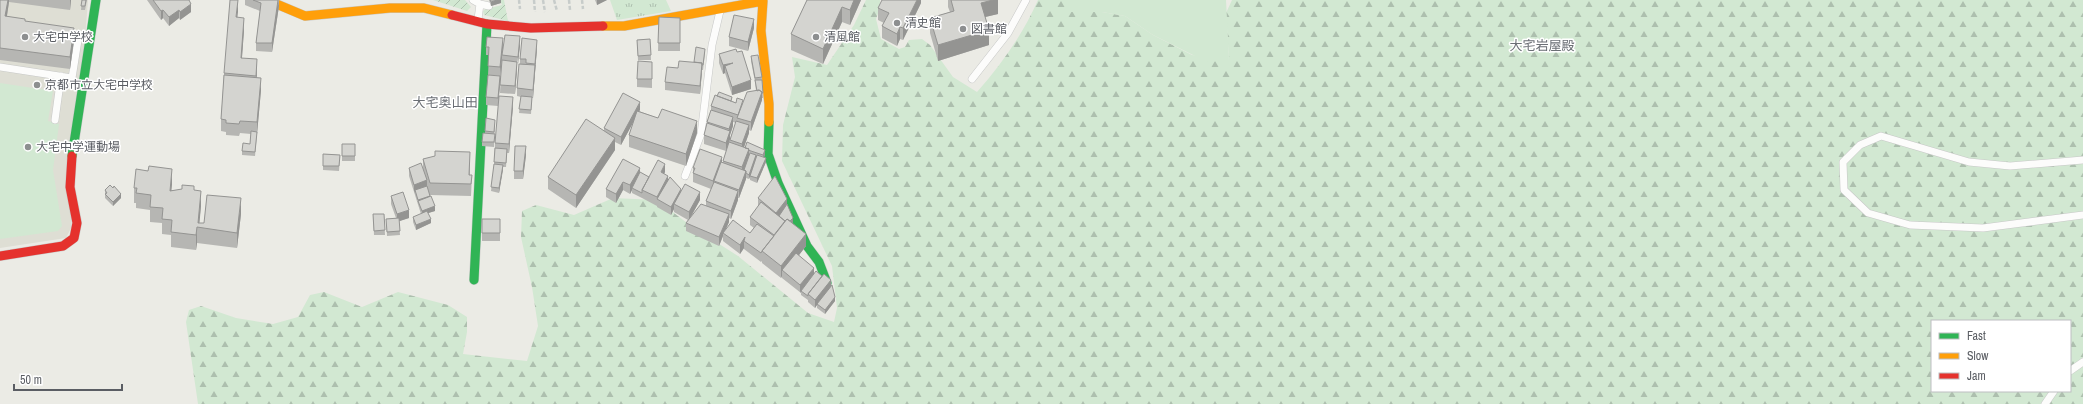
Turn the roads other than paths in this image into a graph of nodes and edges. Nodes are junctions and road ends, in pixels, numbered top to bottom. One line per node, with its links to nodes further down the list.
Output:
1 (96, 0): 19 (street)
2 (267, 0): 9 (street)
3 (473, 0): 6 (lane)
4 (1026, 0): 14 (lane)
5 (764, 1): 8 (street); 21 (street)
6 (480, 4): 7 (lane); 9 (lane)
7 (489, 6)
8 (720, 10): 10 (street); 17 (lane)
9 (478, 21): 10 (street)
10 (487, 24): 20 (street)
11 (79, 34): 13 (lane)
12 (0, 67): 13 (lane)
13 (61, 76): 15 (lane)
14 (972, 79)
15 (55, 120)
16 (2083, 160): 18 (lane)
17 (685, 176)
18 (2083, 215)
19 (0, 256)
20 (474, 280)
21 (827, 283)
22 (2083, 362): 23 (lane)
23 (2071, 370)
24 (2053, 392): 25 (lane)
25 (2045, 404)

